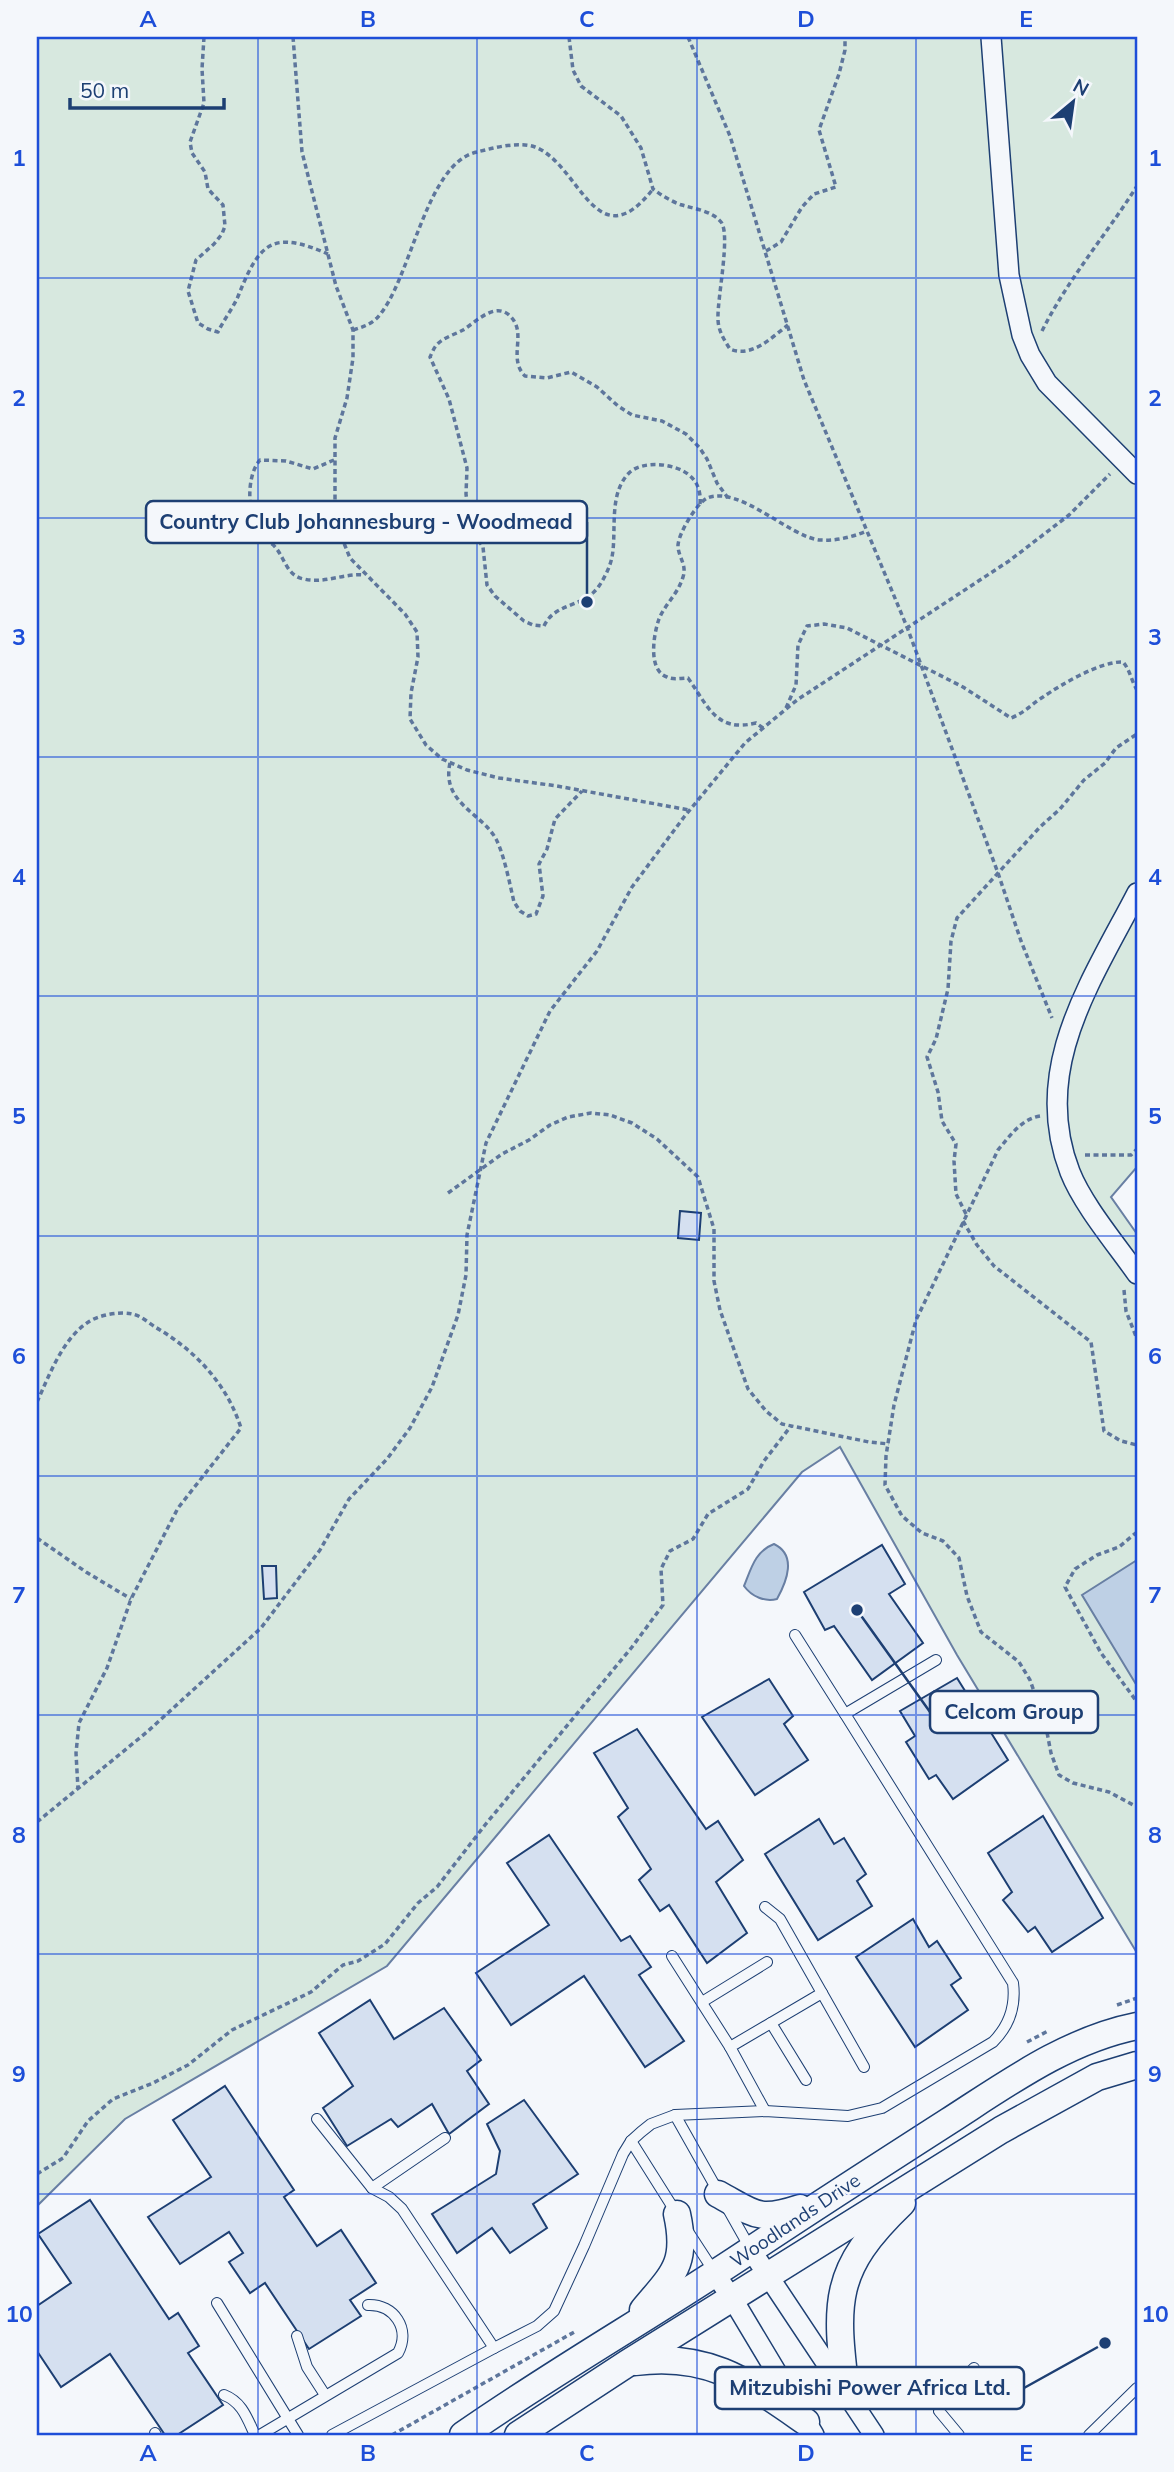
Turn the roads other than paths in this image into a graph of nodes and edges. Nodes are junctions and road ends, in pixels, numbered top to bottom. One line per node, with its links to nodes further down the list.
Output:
1 (991, 37): 2 (street)
2 (1130, 468)
3 (1137, 893): 4 (street)
4 (1137, 1274)
5 (795, 1635): 7 (lane)
6 (936, 1660): 7 (lane)
7 (845, 1714): 19 (lane)
8 (765, 1907): 11 (lane)
9 (673, 1956): 12 (lane)
10 (767, 1962): 12 (lane)
11 (822, 1993): 13 (lane); 17 (lane)
12 (702, 2002): 15 (lane)
13 (771, 2023): 15 (lane); 18 (lane)
14 (1137, 2026): 27 (main road, Woodlands Drive)
15 (730, 2047): 19 (lane)
16 (1137, 2066): 24 (main road, Woodlands Drive)
17 (864, 2067)
18 (806, 2080)
19 (765, 2110): 20 (lane)
20 (675, 2115): 23 (lane); 26 (lane)
21 (317, 2119): 25 (lane)
22 (445, 2138): 25 (lane)
23 (631, 2141): 28 (lane); 37 (lane)
24 (941, 2166): 31 (main road, Woodlands Drive); 41 (main road)
25 (372, 2188): 37 (lane)
26 (718, 2194): 27 (main road); 29 (lane)
27 (823, 2201): 29 (main road, Woodlands Drive)
28 (677, 2214): 30 (lane); 35 (main road)
29 (751, 2250): 30 (main road, Woodlands Drive); 31 (street)
30 (715, 2274): 32 (street); 35 (main road, Woodlands Drive)
31 (768, 2275): 32 (main road, Woodlands Drive); 41 (street)
32 (732, 2298): 38 (main road, Woodlands Drive); 45 (street)
33 (217, 2303): 44 (lane)
34 (368, 2305): 43 (lane)
35 (626, 2330): 49 (main road, Woodlands Drive)
36 (297, 2336): 43 (lane)
37 (495, 2348): 48 (lane)
38 (628, 2363): 45 (main road); 50 (main road, Woodlands Drive)
39 (974, 2368): 52 (lane)
40 (1137, 2388): 53 (lane)
41 (846, 2393): 51 (street)
42 (224, 2395): 46 (lane)
43 (325, 2395): 44 (lane)
44 (288, 2419): 46 (lane); 47 (lane)
45 (810, 2428)
46 (257, 2435)
47 (298, 2435)
48 (332, 2435)
49 (463, 2435)
50 (518, 2435)
51 (874, 2435)
52 (958, 2435)
53 (1089, 2435)

